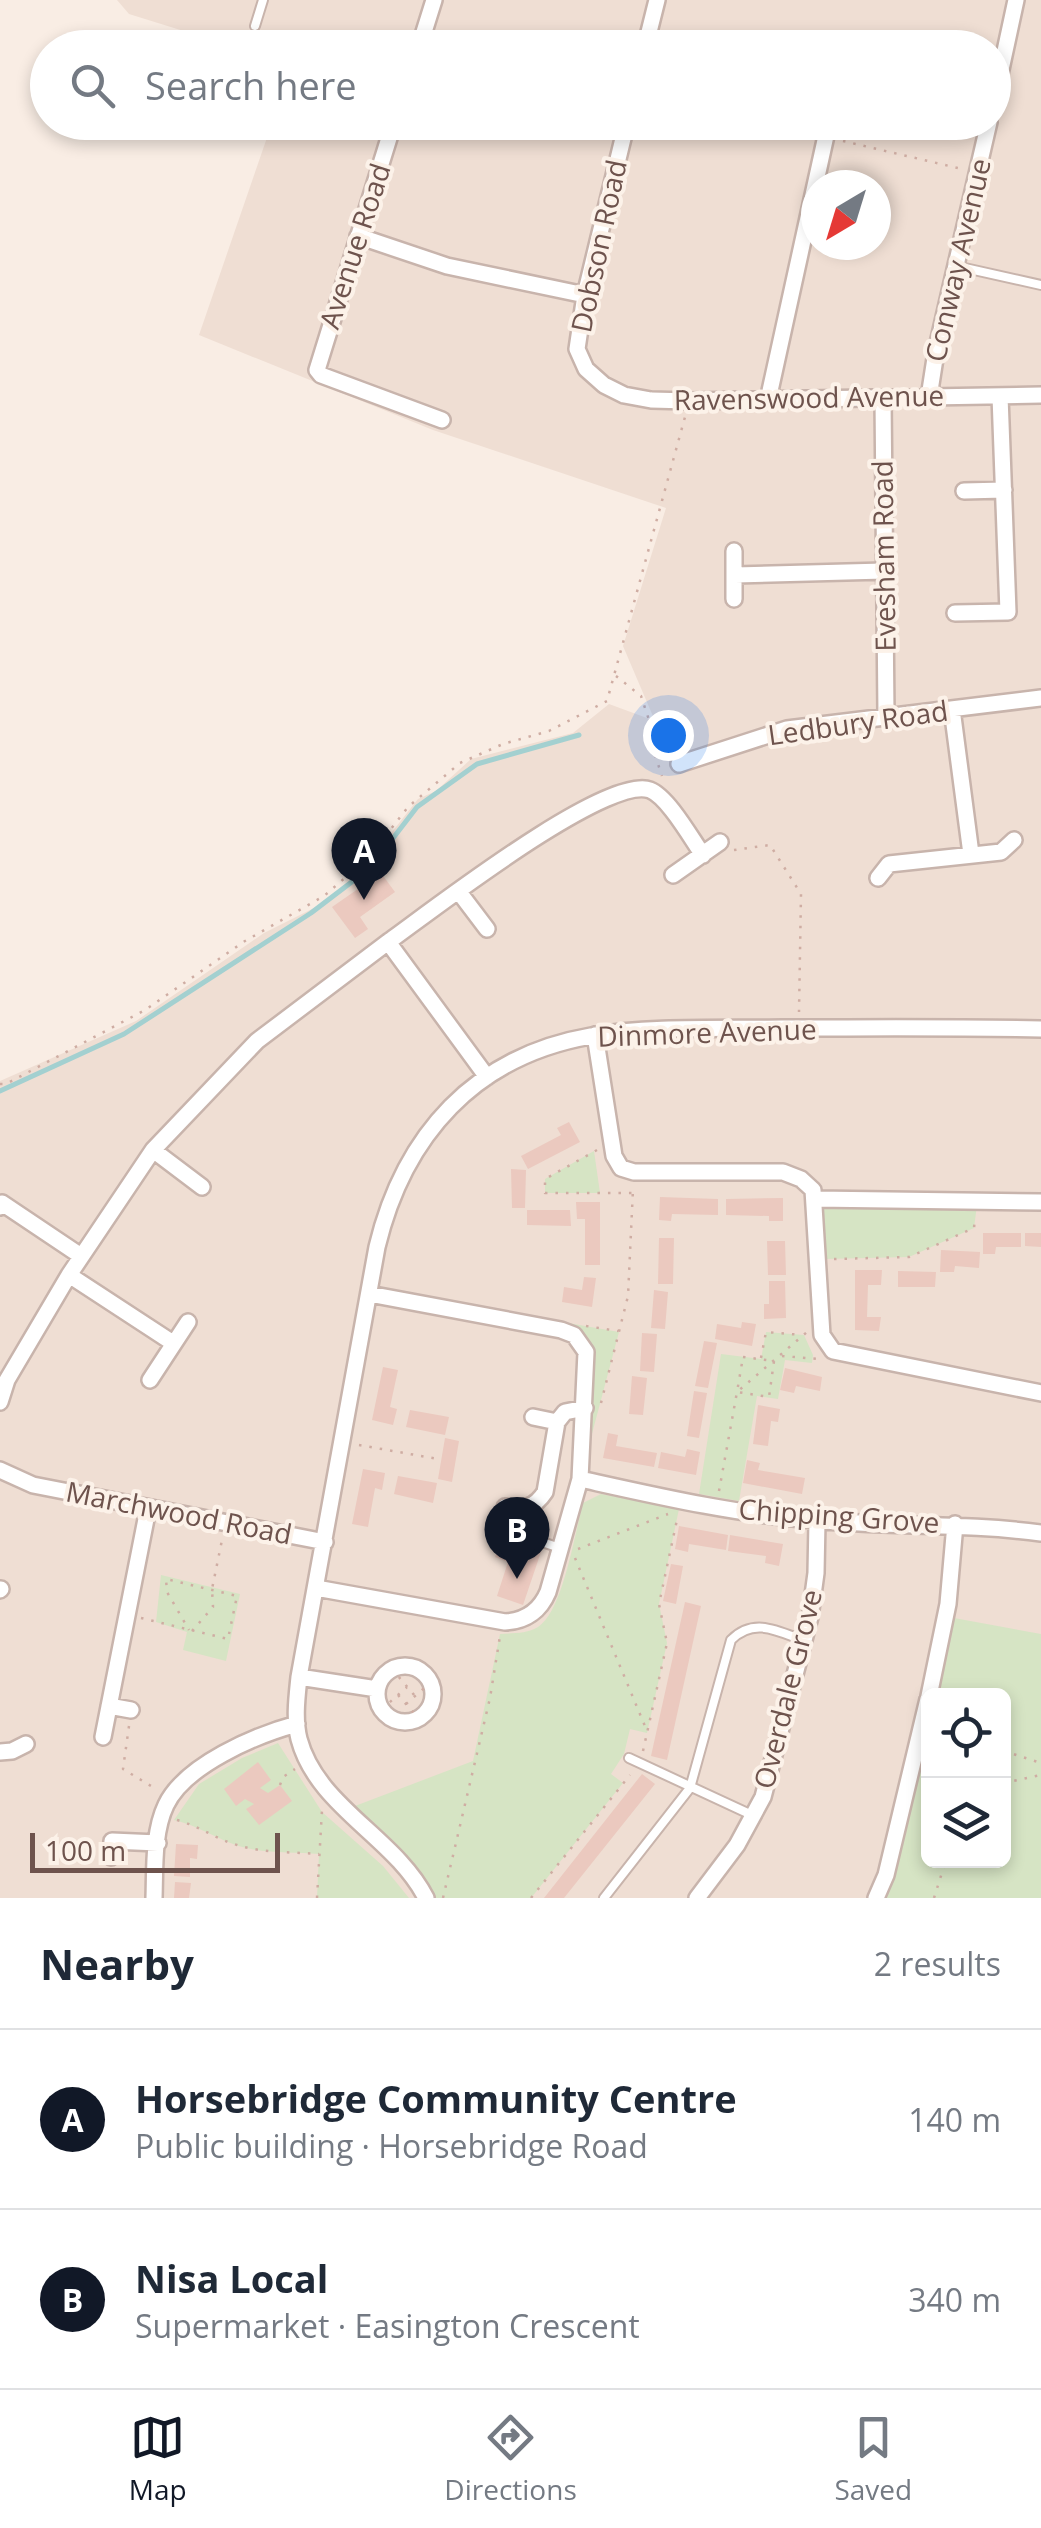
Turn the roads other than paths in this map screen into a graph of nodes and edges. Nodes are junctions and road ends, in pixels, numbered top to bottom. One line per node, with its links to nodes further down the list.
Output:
1 (263, 0): 5 (lane)
2 (434, 0): 6 (street)
3 (657, 0): 7 (street)
4 (1016, 0): 8 (street)
5 (255, 26)
6 (425, 30)
7 (650, 30)
8 (1010, 30)
9 (388, 140): 13 (street, Avenue Road)
10 (623, 140): 16 (street, Dobson Road)
11 (825, 140): 22 (street)
12 (985, 140): 14 (street, Conway Avenue)
13 (358, 236): 16 (street); 23 (street, Avenue Road)
14 (956, 266): 15 (lane); 20 (street, Conway Avenue)
15 (1041, 285)
16 (585, 296): 17 (street, Dobson Road)
17 (586, 369): 22 (street, Ravenswood Avenue)
18 (1000, 396): 19 (street, Ravenswood Avenue); 20 (street, Ravenswood Avenue); 24 (street)
19 (1041, 396)
20 (929, 397): 21 (street, Ravenswood Avenue)
21 (883, 398): 22 (street, Ravenswood Avenue); 27 (street, Evesham Road)
22 (768, 400)
23 (442, 420)
24 (1004, 490): 25 (street); 30 (street)
25 (964, 491)
26 (734, 550): 28 (street)
27 (884, 571): 28 (street); 33 (street, Evesham Road)
28 (734, 575): 29 (street)
29 (734, 599)
30 (955, 613)
31 (1041, 698): 32 (street, Ledbury Road)
32 (952, 709): 33 (street, Ledbury Road); 39 (street)
33 (886, 715): 34 (street, Ledbury Road)
34 (678, 764)
35 (1014, 840): 38 (street)
36 (720, 842): 40 (street)
37 (874, 852): 42 (street)
38 (1002, 852): 39 (street); 41 (street)
39 (971, 854): 42 (street)
40 (702, 855): 43 (street); 45 (street)
41 (1016, 862)
42 (889, 864): 44 (street)
43 (673, 875)
44 (878, 878)
45 (459, 892): 46 (street); 47 (street)
46 (487, 929)
47 (388, 942): 50 (street); 51 (street)
48 (1041, 1029): 49 (street, Dinmore Avenue)
49 (596, 1035): 50 (street, Dinmore Avenue); 53 (street)
50 (487, 1077): 58 (street, Dinmore Avenue)
51 (153, 1150): 52 (street); 56 (street)
52 (202, 1188)
53 (815, 1200): 54 (street); 63 (street)
54 (1041, 1202)
55 (0, 1207): 56 (street)
56 (81, 1256): 57 (street)
57 (69, 1275): 60 (street); 61 (street)
58 (369, 1294): 65 (street); 76 (street, Dinmore Avenue)
59 (188, 1322): 60 (street)
60 (174, 1344): 62 (street)
61 (3, 1378): 64 (street)
62 (150, 1380)
63 (1041, 1392)
64 (0, 1402)
65 (593, 1406): 67 (street); 69 (street)
66 (534, 1418): 67 (street)
67 (557, 1422): 70 (street)
68 (0, 1470): 71 (street, Marchwood Road)
69 (580, 1479): 72 (street, Chipping Grove); 77 (street)
70 (505, 1507)
71 (148, 1509): 76 (street, Marchwood Road); 83 (street)
72 (817, 1521): 73 (street, Chipping Grove); 79 (street, Overdale Grove)
73 (954, 1524): 75 (street, Chipping Grove); 81 (street)
74 (496, 1527): 77 (lane)
75 (1041, 1533)
76 (326, 1542): 78 (street, Dinmore Avenue)
77 (560, 1548): 78 (street)
78 (316, 1588): 80 (street, Dinmore Avenue)
79 (805, 1641): 91 (lane); 92 (street, Overdale Grove)
80 (299, 1676): 82 (street); 85 (street, Dinmore Avenue)
81 (931, 1688)
82 (377, 1689): 82 (street)
83 (110, 1706): 84 (street); 87 (street)
84 (131, 1710)
85 (296, 1724): 93 (street); 96 (street, Dinmore Avenue)
86 (921, 1730): 99 (street)
87 (103, 1736)
88 (26, 1744): 89 (street)
89 (2, 1758)
90 (629, 1758): 91 (lane)
91 (690, 1788): 92 (lane); 97 (lane)
92 (754, 1816): 98 (street, Overdale Grove)
93 (158, 1843): 94 (street); 95 (street)
94 (111, 1858)
95 (154, 1898)
96 (426, 1898)
97 (604, 1898)
98 (696, 1898)
99 (876, 1898)

